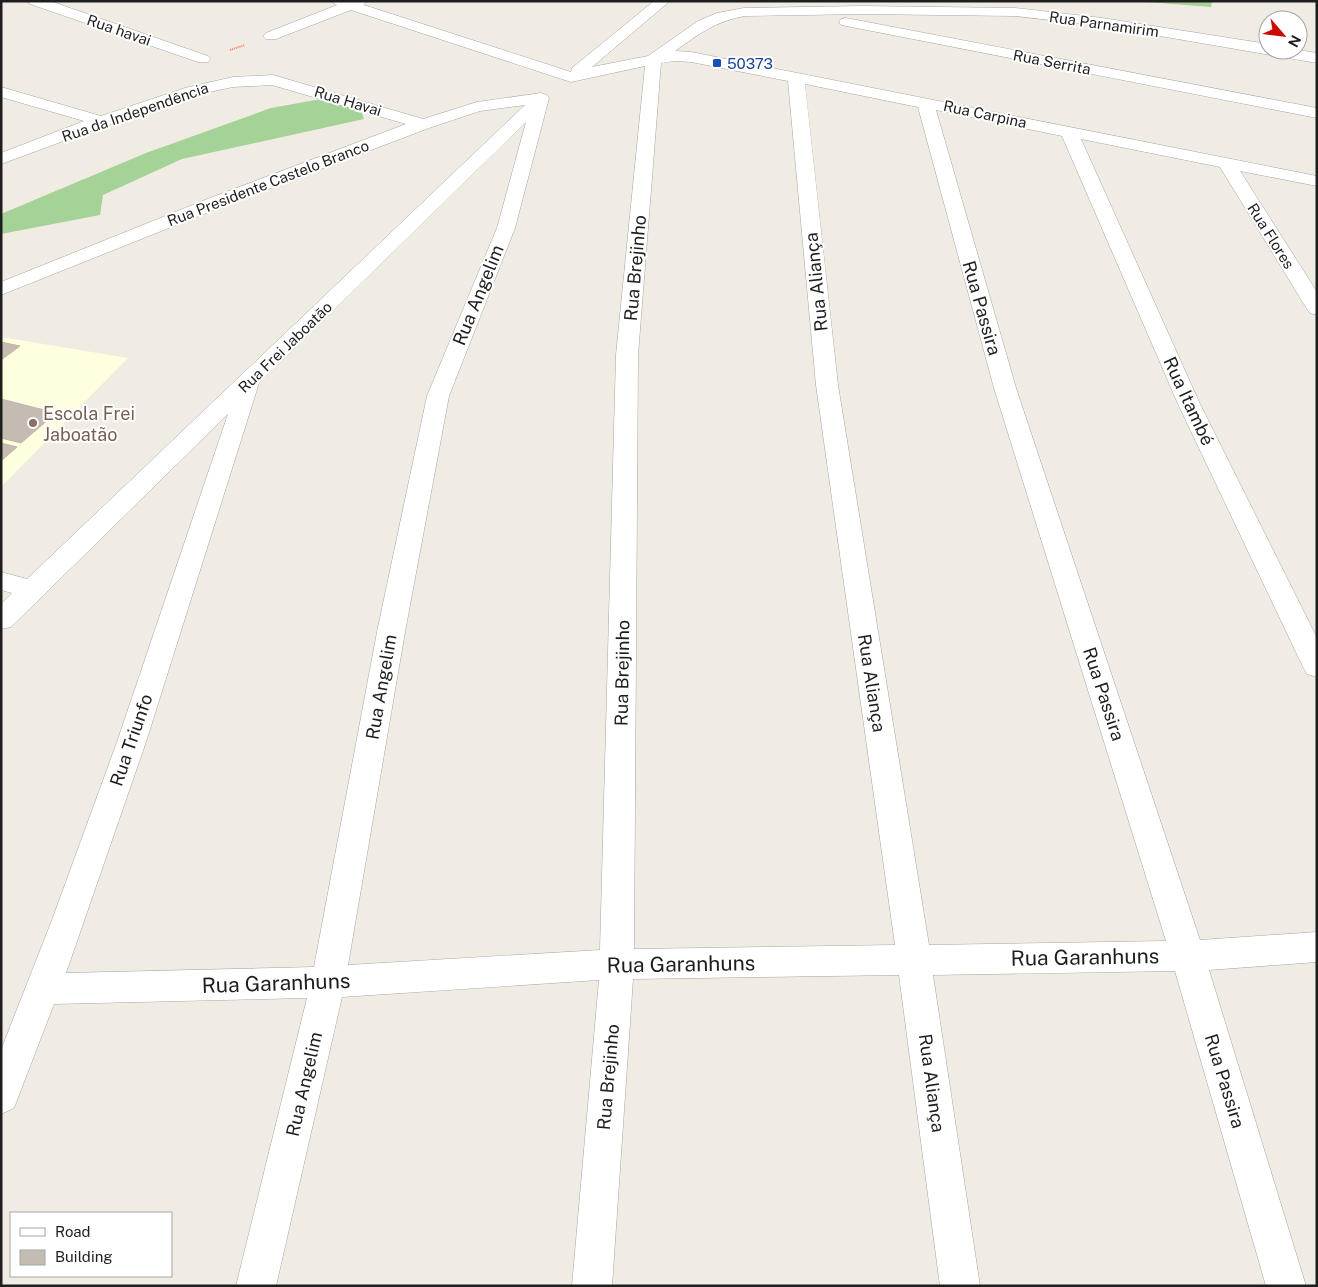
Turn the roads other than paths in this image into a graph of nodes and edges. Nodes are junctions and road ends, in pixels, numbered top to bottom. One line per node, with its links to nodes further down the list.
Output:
1 (35, 1): 7 (street, Rua havai)
2 (663, 1): 9 (street, Rua Frei Jaboatão)
3 (350, 3): 5 (street); 9 (street)
4 (788, 11): 6 (street, Rua Parnamirim); 8 (street, Rua Parnamirim); 15 (street, Rua Serrita)
5 (271, 36)
6 (1258, 47)
7 (203, 59)
8 (653, 60): 9 (street, Rua Carpina); 10 (street, Rua Carpina); 32 (street, Rua Brejinho)
9 (571, 77): 13 (street, Rua Frei Jaboatão)
10 (796, 78): 14 (street, Rua Carpina); 31 (street, Rua Aliança)
11 (273, 80): 16 (street, Rua da Independência); 17 (street, Rua Havai)
12 (1, 92): 16 (street)
13 (541, 98): 17 (street, Rua Presidente Castelo Branco); 24 (street, Rua Frei Jaboatão); 33 (street, Rua Angelim)
14 (924, 102): 18 (street, Rua Carpina); 30 (street, Rua Passira)
15 (1317, 113)
16 (100, 121): 19 (street, Rua da Independência)
17 (423, 124): 22 (street, Rua Presidente Castelo Branco)
18 (1069, 132): 20 (street, Rua Carpina); 28 (street, Rua Itambé)
19 (1, 159)
20 (1226, 164): 21 (street, Rua Carpina); 23 (street, Rua Flores)
21 (1317, 181)
22 (1, 289)
23 (1317, 309)
24 (250, 380): 26 (street, Rua Frei Jaboatão); 34 (street, Rua Triunfo)
25 (1, 581): 26 (street)
26 (33, 590): 27 (street, Rua Frei Jaboatão)
27 (1, 620)
28 (1317, 667)
29 (1317, 947): 30 (street, Rua Garanhuns)
30 (1188, 956): 31 (street, Rua Garanhuns); 39 (street, Rua Passira)
31 (914, 958): 32 (street, Rua Garanhuns); 38 (street, Rua Aliança)
32 (617, 964): 33 (street, Rua Garanhuns); 37 (street, Rua Brejinho)
33 (328, 982): 34 (street, Rua Garanhuns); 36 (street, Rua Angelim)
34 (44, 989): 35 (street, Rua Triunfo)
35 (1, 1096)
36 (256, 1286)
37 (592, 1286)
38 (960, 1286)
39 (1286, 1286)

